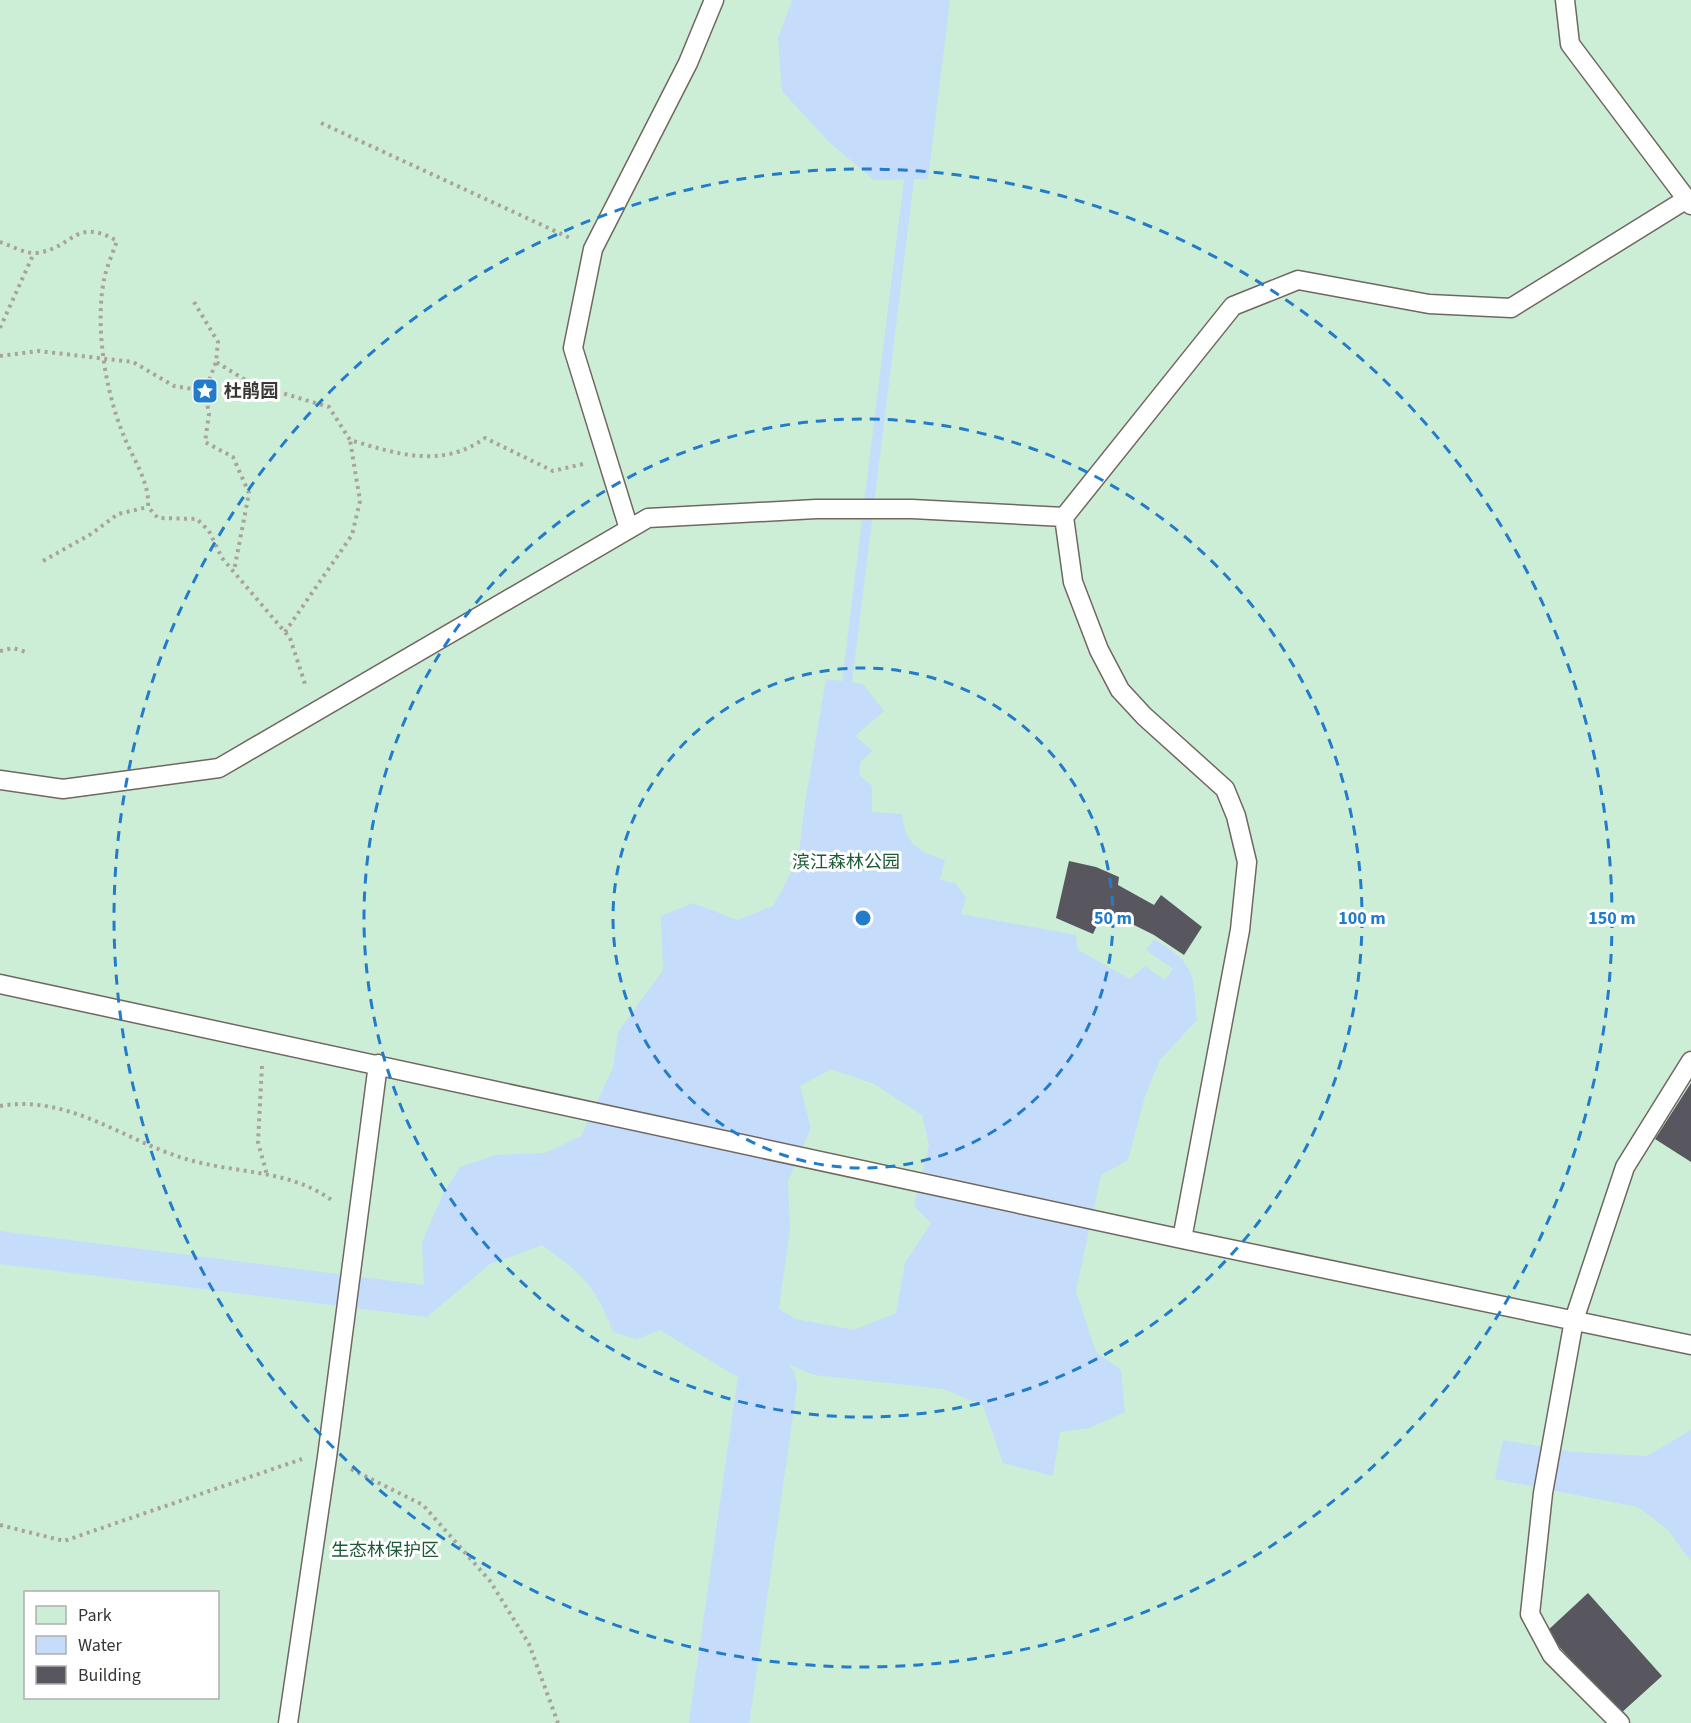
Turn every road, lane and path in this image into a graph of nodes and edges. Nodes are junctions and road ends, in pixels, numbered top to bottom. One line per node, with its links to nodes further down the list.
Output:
1 (714, 0): 6 (lane)
2 (1565, 0): 4 (lane)
3 (321, 123): 6 (path)
4 (1689, 202): 17 (lane)
5 (0, 242): 7 (path)
6 (592, 249): 15 (lane)
7 (34, 253): 9 (path); 11 (path)
8 (194, 302): 12 (path)
9 (0, 328)
10 (0, 356): 11 (path)
11 (105, 360): 13 (path); 16 (path)
12 (216, 362): 13 (path); 14 (path)
13 (205, 391): 20 (path)
14 (350, 440): 15 (path); 21 (path)
15 (607, 458): 18 (lane)
16 (148, 507): 19 (path); 20 (path)
17 (1064, 517): 18 (lane); 33 (lane)
18 (629, 529): 24 (lane)
19 (43, 561)
20 (234, 571): 21 (path)
21 (285, 632): 24 (path)
22 (0, 651): 23 (path)
23 (29, 653)
24 (335, 700): 25 (lane)
25 (0, 780)
26 (0, 984): 27 (lane)
27 (265, 1039): 29 (lane); 31 (path)
28 (1691, 1060): 34 (lane)
29 (378, 1064): 32 (lane); 33 (lane)
30 (0, 1106): 31 (path)
31 (267, 1175): 32 (path)
32 (356, 1219): 36 (lane)
33 (1182, 1239): 34 (lane)
34 (1574, 1320): 35 (lane); 37 (lane)
35 (1691, 1344)
36 (288, 1723)
37 (1620, 1723)

